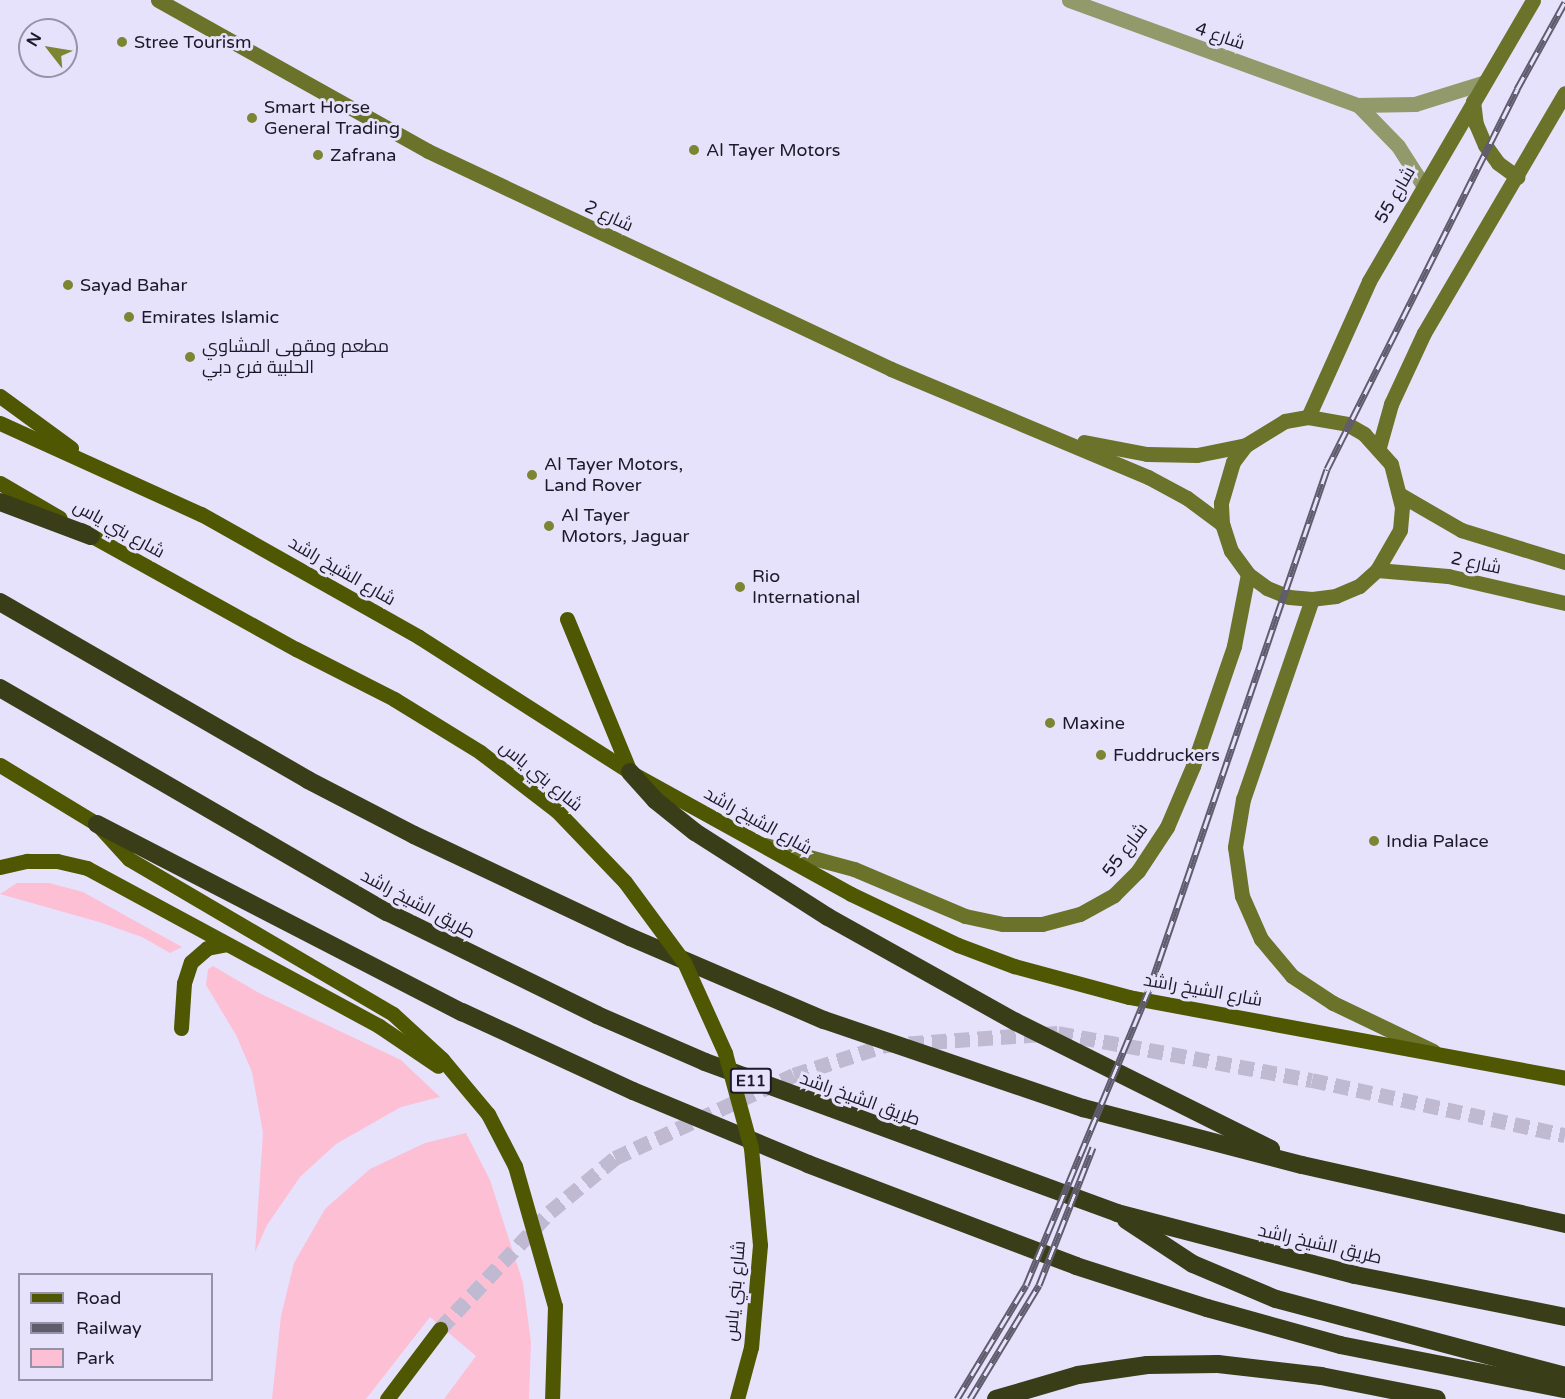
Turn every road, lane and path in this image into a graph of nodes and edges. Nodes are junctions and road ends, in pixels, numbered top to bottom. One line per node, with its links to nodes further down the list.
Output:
1 (158, 0): 13 (street, شارع 2)
2 (1069, 0): 7 (street, شارع 4)
3 (1533, 0): 4 (street, شارع 55)
4 (1482, 83): 6 (street, شارع 55); 7 (street, شارع 4)
5 (1565, 93): 8 (street)
6 (1473, 101): 8 (street); 9 (street, شارع 55)
7 (1358, 105): 9 (street, شارع 4)
8 (1517, 177): 15 (street)
9 (1423, 185): 11 (street, شارع 55)
10 (0, 396): 16 (main road)
11 (1308, 417): 14 (street); 15 (street)
12 (0, 423): 16 (main road, شارع الشيخ راشد)
13 (1059, 437): 14 (street, شارع 2); 20 (street, شارع 2)
14 (1246, 445): 20 (street)
15 (1379, 447): 18 (street)
16 (88, 461): 31 (main road, شارع الشيخ راشد)
17 (0, 483): 21 (main road, شارع بني ياس)
18 (1399, 494): 22 (street, شارع 2); 23 (street)
19 (0, 502): 21 (highway)
20 (1222, 524): 24 (street)
21 (91, 536): 49 (main road, شارع بني ياس, bridge)
22 (1565, 562)
23 (1377, 570): 25 (street); 27 (street, شارع 2)
24 (1248, 574): 25 (street); 33 (street, شارع 55)
25 (1312, 599): 37 (street)
26 (0, 602): 40 (highway)
27 (1565, 603)
28 (567, 620): 31 (main road)
29 (0, 688): 41 (highway, طريق الشيخ راشد / E11)
30 (0, 765): 32 (main road)
31 (630, 772): 33 (main road, شارع الشيخ راشد); 40 (highway)
32 (97, 824): 39 (main road); 46 (highway)
33 (759, 843): 37 (main road, شارع الشيخ راشد)
34 (0, 867): 35 (main road)
35 (228, 944): 36 (main road); 39 (main road)
36 (181, 1028)
37 (1436, 1052): 38 (main road, شارع الشيخ راشد)
38 (1565, 1078)
39 (463, 1085): 48 (main road)
40 (1302, 1165): 42 (highway)
41 (1118, 1213): 43 (highway, طريق الشيخ راشد / E11); 45 (highway)
42 (1565, 1224)
43 (1565, 1317)
44 (440, 1329): 47 (main road)
45 (1565, 1376)
46 (1565, 1389)
47 (387, 1399)
48 (552, 1399)
49 (736, 1399)
50 (996, 1399): 51 (highway)
51 (1437, 1399)

